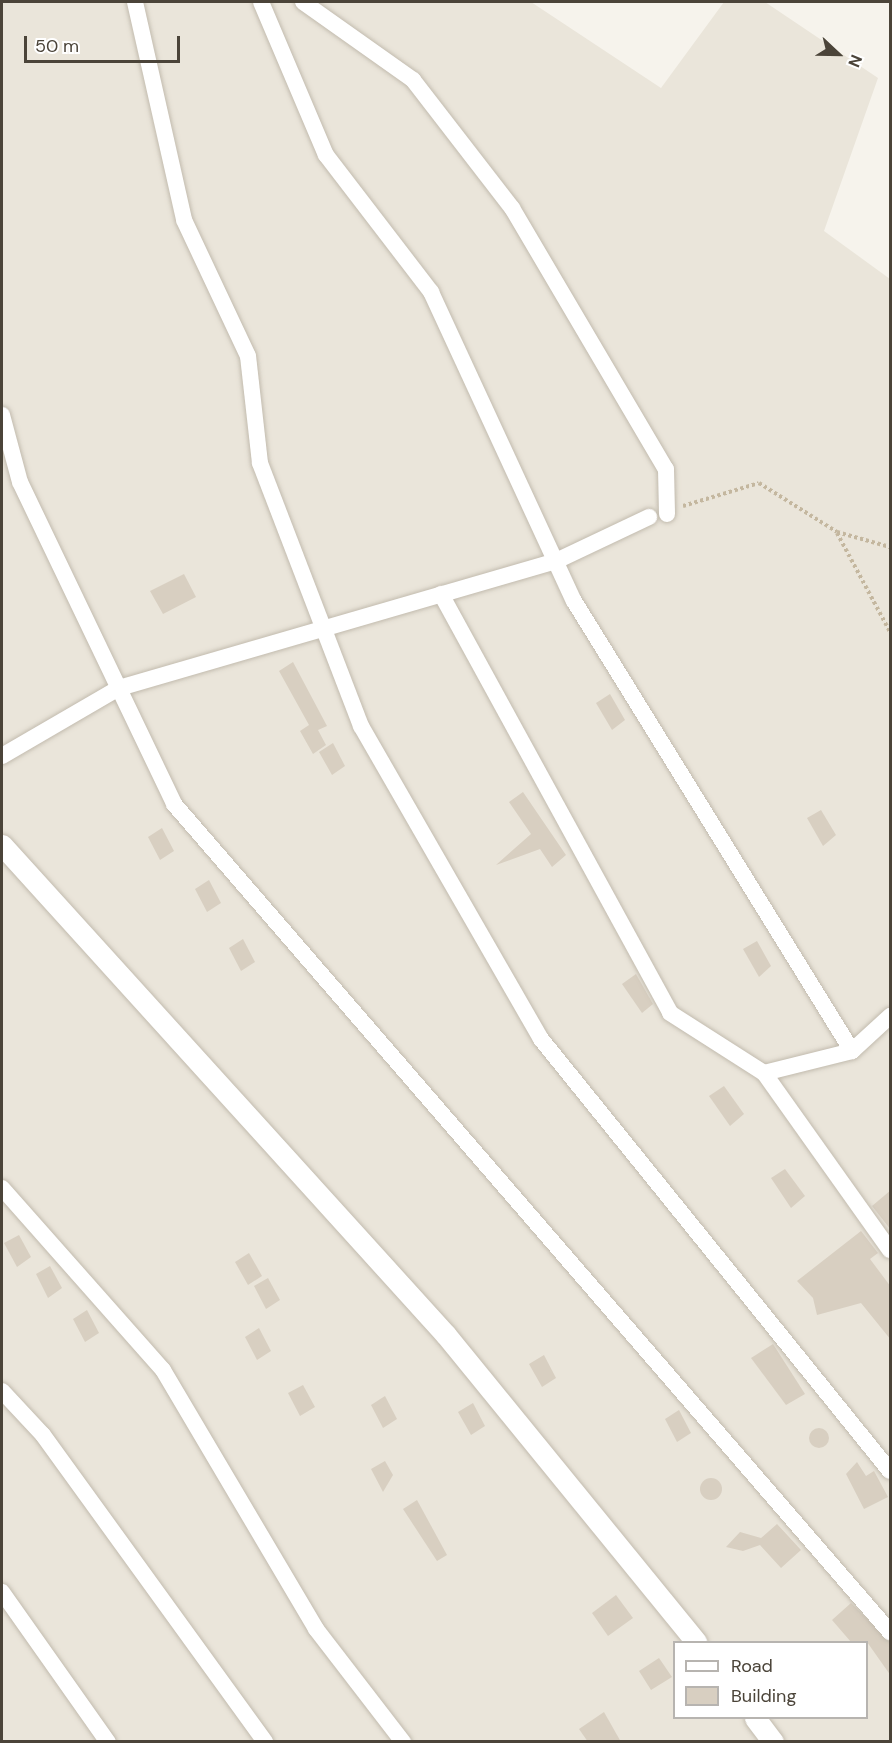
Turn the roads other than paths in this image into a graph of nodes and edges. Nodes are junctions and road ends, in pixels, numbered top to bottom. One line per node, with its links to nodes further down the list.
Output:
1 (135, 2): 9 (street)
2 (261, 2): 7 (street)
3 (303, 2): 5 (street)
4 (2, 415): 10 (street)
5 (667, 513)
6 (649, 517): 7 (street)
7 (556, 561): 8 (street); 14 (street)
8 (441, 594): 9 (street); 15 (street)
9 (323, 628): 10 (street); 19 (street)
10 (119, 688): 11 (street); 21 (street)
11 (2, 756)
12 (2, 845): 22 (street)
13 (891, 1016): 14 (street)
14 (852, 1051): 15 (street)
15 (764, 1073): 17 (street)
16 (2, 1188): 26 (street)
17 (891, 1250)
18 (2, 1391): 25 (street)
19 (891, 1471)
20 (2, 1592): 24 (street)
21 (891, 1632)
22 (695, 1641)
23 (756, 1719): 27 (street)
24 (108, 1742)
25 (265, 1742)
26 (403, 1742)
27 (773, 1742)

